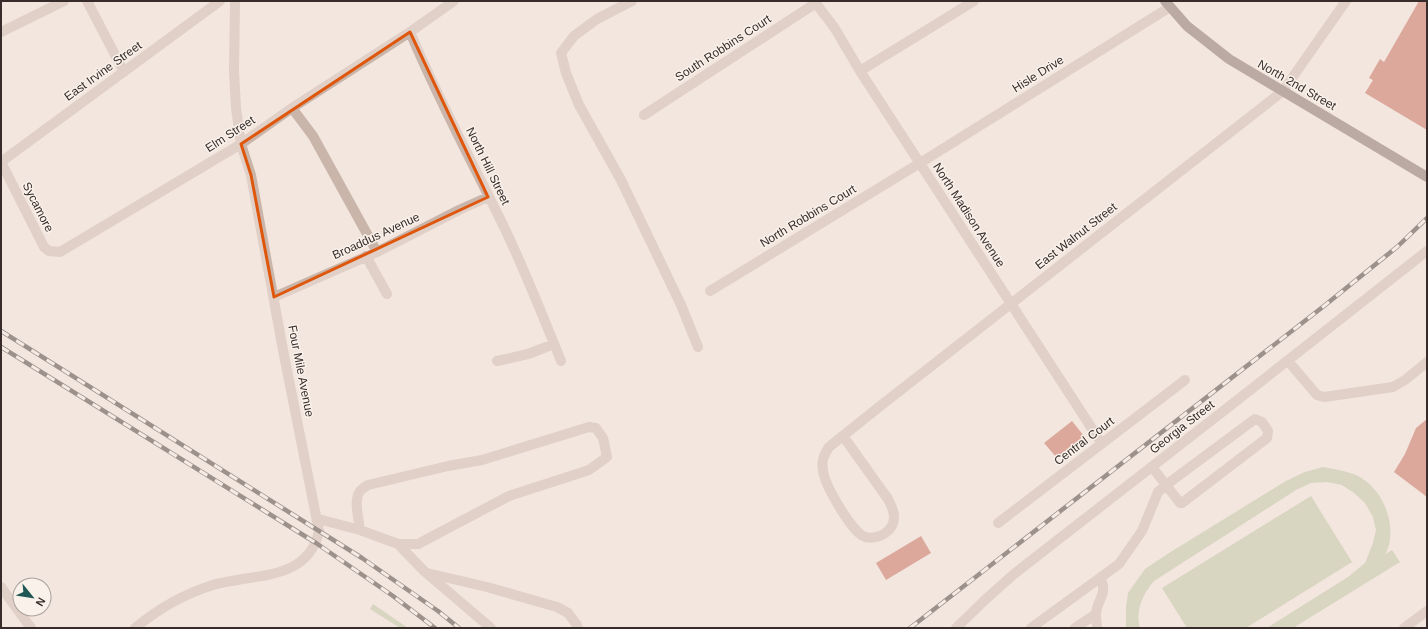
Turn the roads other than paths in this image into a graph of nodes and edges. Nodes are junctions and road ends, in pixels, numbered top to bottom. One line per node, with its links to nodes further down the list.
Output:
1 (64, 1): 11 (street)
2 (87, 1): 14 (street)
3 (220, 1): 14 (street, East Irvine Street)
4 (235, 1): 18 (street, Four Mile Avenue)
5 (454, 1): 12 (street)
6 (632, 1): 32 (street)
7 (974, 1): 13 (street)
8 (1346, 1): 15 (street, East Walnut Street)
9 (815, 2): 13 (street, North Madison Avenue); 17 (street, South Robbins Court)
10 (1167, 4): 15 (main road, North 2nd Street); 20 (street, Hisle Drive)
11 (1, 32)
12 (410, 32): 16 (street, Elm Street); 22 (street, North Hill Street)
13 (860, 71): 20 (street, North Madison Avenue)
14 (124, 72): 19 (street, East Irvine Street)
15 (1282, 91): 21 (main road, North 2nd Street); 30 (street, East Walnut Street)
16 (292, 108): 18 (street, Elm Street); 25 (street)
17 (644, 115)
18 (241, 144): 24 (street, Elm Street); 29 (street, Four Mile Avenue)
19 (1, 162): 24 (street, Sycamore)
20 (920, 163): 27 (street, North Robbins Court); 30 (street, North Madison Avenue)
21 (1427, 177)
22 (488, 197): 25 (street, Broaddus Avenue); 31 (street, North Hill Street)
23 (1427, 250): 35 (street, Georgia Street)
24 (60, 252)
25 (377, 252): 26 (street, Broaddus Avenue)
26 (366, 256): 28 (street); 29 (street, Broaddus Avenue)
27 (710, 291)
28 (387, 294)
29 (274, 297): 42 (street, Four Mile Avenue)
30 (1011, 304): 38 (street, East Walnut Street); 39 (street, North Madison Avenue)
31 (554, 344): 33 (street); 34 (street, North Hill Street)
32 (698, 347)
33 (497, 361)
34 (561, 361)
35 (1288, 361): 36 (street); 40 (street, Georgia Street)
36 (1427, 362)
37 (1185, 380): 39 (street, Central Court)
38 (843, 436): 38 (street, East Walnut Street)
39 (1102, 444): 43 (street, Central Court)
40 (1152, 467): 41 (street); 51 (street, Georgia Street)
41 (1166, 485): 41 (street); 47 (street)
42 (318, 519): 44 (street); 53 (street, Four Mile Avenue)
43 (998, 523)
44 (360, 530): 45 (street); 45 (street)
45 (398, 544): 46 (street)
46 (427, 573): 54 (street); 55 (street)
47 (1100, 578): 50 (street); 56 (street)
48 (1, 586): 52 (street)
49 (1427, 611): 59 (street)
50 (1096, 614): 57 (street); 58 (street)
51 (960, 624)
52 (31, 628)
53 (135, 628)
54 (491, 628)
55 (578, 628)
56 (1031, 628)
57 (1075, 628)
58 (1097, 628)
59 (1404, 628)

